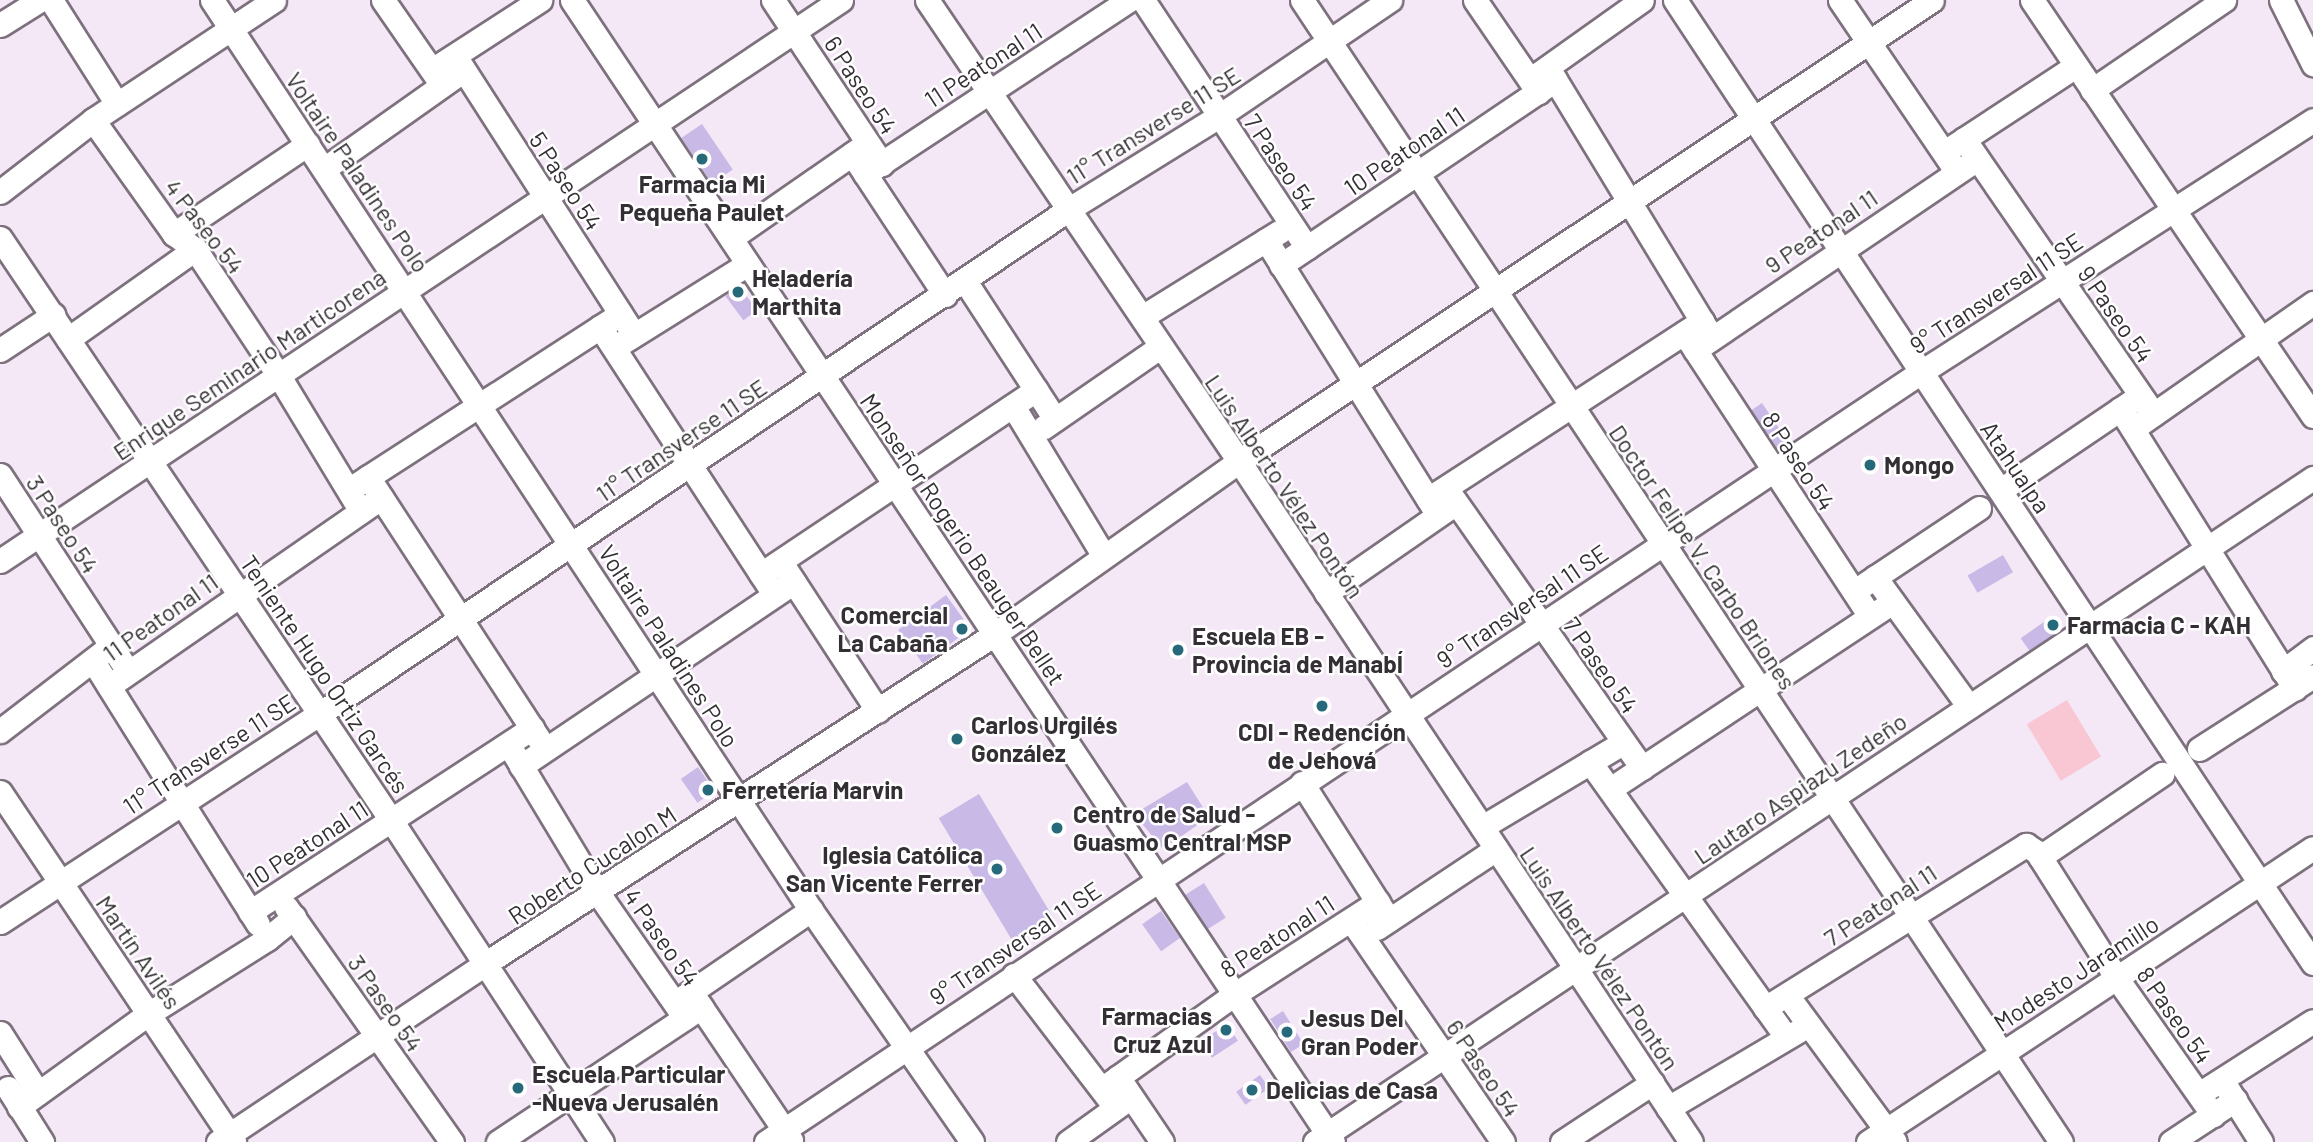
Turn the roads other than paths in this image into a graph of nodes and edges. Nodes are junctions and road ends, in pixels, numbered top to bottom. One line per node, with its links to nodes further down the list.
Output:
1 (51, 0): 36 (street)
2 (212, 0): 25 (street, Voltaire Paladines Polo)
3 (274, 0): 25 (street)
4 (383, 0): 32 (street)
5 (540, 0): 29 (street)
6 (572, 0): 41 (street, Monseñor Rogerio Beauger Bellet)
7 (774, 0): 26 (street, 6 Paseo 54)
8 (841, 0): 26 (street, Enrique Seminario Marticorena)
9 (928, 0): 35 (street, Luis Alberto Vélez Pontón)
10 (1143, 0): 37 (street, 7 Paseo 54)
11 (1302, 0): 27 (street, Doctor Felipe V. Carbo Briones)
12 (1390, 0): 27 (street, 11° Transverse 11 SE)
13 (1475, 0): 33 (street, 8 Paseo 54)
14 (1642, 0): 33 (street, 10 Peatonal 11)
15 (1675, 0): 39 (street, Atahualpa)
16 (1840, 0): 28 (street)
17 (1932, 0): 28 (street)
18 (2032, 0): 31 (street)
19 (2224, 0): 23 (street)
20 (2281, 0): 30 (street)
21 (1117, 3): 35 (street, 11 Peatonal 11)
22 (26, 4): 24 (street)
23 (2200, 7): 34 (street)
24 (0, 25)
25 (231, 28): 36 (street); 43 (street, Voltaire Paladines Polo)
26 (795, 33): 41 (street, Enrique Seminario Marticorena); 44 (street, 6 Paseo 54)
27 (1329, 41): 37 (street, 11° Transverse 11 SE); 49 (street, Doctor Felipe V. Carbo Briones)
28 (1868, 43): 39 (street); 46 (street)
29 (459, 63): 32 (street); 51 (street, 5 Paseo 54)
30 (2313, 64)
31 (2076, 66): 34 (street); 42 (street, 9 Peatonal 11)
32 (437, 78): 47 (street)
33 (1542, 80): 49 (street, 10 Peatonal 11); 52 (street, 8 Paseo 54)
34 (2092, 90): 54 (street)
35 (990, 92): 48 (street, 11 Peatonal 11); 53 (street, Luis Alberto Vélez Pontón)
36 (117, 104): 38 (street)
37 (1219, 116): 53 (street, 11° Transverse 11 SE); 55 (street, 7 Paseo 54)
38 (93, 120): 50 (street); 56 (street, 4 Paseo 54)
39 (1753, 120): 52 (street); 62 (street, Atahualpa)
40 (2313, 120): 54 (street, 9° Transversal 11 SE)
41 (656, 126): 51 (street, Enrique Seminario Marticorena); 58 (street, Monseñor Rogerio Beauger Bellet)
42 (1964, 139): 45 (street, 9 Paseo 54); 46 (street, 9 Peatonal 11)
43 (308, 144): 47 (street, Voltaire Paladines Polo); 56 (street)
44 (860, 148): 48 (street, 6 Paseo 54); 58 (street)
45 (1977, 159): 46 (street, 9 Peatonal 11); 66 (street, 9 Paseo 54)
46 (1950, 162): 62 (street, 9 Peatonal 11)
47 (324, 169): 67 (street, Voltaire Paladines Polo)
48 (873, 169): 69 (street, 6 Paseo 54)
49 (1417, 173): 60 (street, 10 Peatonal 11); 68 (street, Doctor Felipe V. Carbo Briones)
50 (0, 192)
51 (546, 198): 67 (street, Enrique Seminario Marticorena); 71 (street, 5 Paseo 54)
52 (1629, 202): 68 (street); 76 (street, 8 Paseo 54)
53 (1069, 209): 65 (street, 11° Transverse 11 SE); 73 (street, Luis Alberto Vélez Pontón)
54 (2172, 209): 66 (street, 9° Transversal 11 SE); 78 (street)
55 (1291, 225): 59 (street); 60 (street, 7 Paseo 54)
56 (174, 233): 61 (street, 4 Paseo 54)
57 (0, 238): 72 (street, Teniente Hugo Ortiz Garcés)
58 (731, 238): 63 (street, Monseñor Rogerio Beauger Bellet)
59 (1266, 240): 64 (street, 7 Paseo 54); 73 (street)
60 (1307, 248): 64 (street, 10 Peatonal 11)
61 (195, 249): 77 (street); 83 (street, 4 Paseo 54)
62 (1840, 250): 76 (street, 9 Peatonal 11); 82 (street, Atahualpa)
63 (748, 264): 75 (street); 84 (street, Monseñor Rogerio Beauger Bellet)
64 (1281, 265): 85 (street, 7 Paseo 54)
65 (965, 281): 69 (street, 11° Transverse 11 SE); 86 (street)
66 (2062, 281): 82 (street, 9° Transversal 11 SE); 87 (street, 9 Paseo 54)
67 (406, 291): 83 (street, Enrique Seminario Marticorena); 88 (street, Voltaire Paladines Polo)
68 (1495, 291): 85 (street); 89 (street, Doctor Felipe V. Carbo Briones)
69 (945, 295): 84 (street, 11° Transverse 11 SE)
70 (2313, 303): 78 (street)
71 (621, 314): 74 (street, 11 Peatonal 11); 75 (street, 5 Paseo 54)
72 (52, 315): 77 (street, Teniente Hugo Ortiz Garcés); 81 (street)
73 (1142, 317): 79 (street, Luis Alberto Vélez Pontón)
74 (600, 327): 80 (street); 88 (street, 11 Peatonal 11)
75 (634, 335): 80 (street)
76 (1698, 335): 89 (street, 9 Peatonal 11); 100 (street, 8 Paseo 54)
77 (68, 339): 97 (street, Teniente Hugo Ortiz Garcés)
78 (2262, 339): 92 (street); 93 (street)
79 (1160, 347): 94 (street); 98 (street, Luis Alberto Vélez Pontón)
80 (614, 348): 99 (street)
81 (0, 350)
82 (1921, 372): 100 (street, 9° Transversal 11 SE); 125 (street, Atahualpa)
83 (279, 376): 97 (street, Enrique Seminario Marticorena); 105 (street, 4 Paseo 54)
84 (824, 377): 99 (street, 11° Transverse 11 SE); 103 (street, Monseñor Rogerio Beauger Bellet)
85 (1355, 383): 98 (street); 106 (street, 7 Paseo 54)
86 (1036, 390): 90 (street); 94 (street)
87 (2141, 395): 91 (street); 92 (street, 9 Paseo 54)
88 (480, 405): 105 (street, 11 Peatonal 11); 110 (street, Voltaire Paladines Polo)
89 (1571, 405): 106 (street, 9 Peatonal 11); 109 (street, Doctor Felipe V. Carbo Briones)
90 (1013, 407): 96 (street); 103 (street)
91 (2120, 409): 95 (street); 104 (street)
92 (2154, 414): 95 (street)
93 (2313, 416)
94 (1055, 419): 96 (street)
95 (2133, 429): 111 (street)
96 (1030, 437): 112 (street)
97 (151, 461): 108 (street, Enrique Seminario Marticorena); 119 (street, Teniente Hugo Ortiz Garcés)
98 (1238, 461): 112 (street); 118 (street, Luis Alberto Vélez Pontón)
99 (690, 465): 110 (street, 11° Transverse 11 SE); 114 (street)
100 (1775, 471): 109 (street, 9° Transversal 11 SE); 117 (street, 8 Paseo 54)
101 (0, 475): 108 (street, 3 Paseo 54)
102 (2313, 478): 111 (street, Lautaro Aspiazu Zedeño)
103 (895, 484): 114 (street); 126 (street, Monseñor Rogerio Beauger Bellet)
104 (2008, 485)
105 (359, 492): 119 (street, 11 Peatonal 11); 123 (street, 4 Paseo 54)
106 (1442, 501): 118 (street, 9 Peatonal 11); 124 (street, 7 Paseo 54)
107 (1979, 508): 115 (street)
108 (39, 535): 113 (street, Enrique Seminario Marticorena); 127 (street, 3 Paseo 54)
109 (1662, 544): 124 (street, 9° Transversal 11 SE); 134 (street, Doctor Felipe V. Carbo Briones)
110 (570, 545): 123 (street, 11° Transverse 11 SE); 131 (street, Voltaire Paladines Polo)
111 (2208, 548): 125 (street, Lautaro Aspiazu Zedeño); 132 (street)
112 (1104, 556): 126 (street)
113 (0, 561)
114 (771, 568): 116 (street); 120 (street)
115 (1875, 577): 117 (street); 121 (street)
116 (794, 582): 120 (street); 136 (street)
117 (1852, 592): 122 (street, 8 Paseo 54)
118 (1326, 593): 138 (street, Luis Alberto Vélez Pontón)
119 (239, 594): 130 (street, 11 Peatonal 11); 137 (street, Teniente Hugo Ortiz Garcés)
120 (775, 595): 131 (street)
121 (1893, 602): 122 (street); 135 (street)
122 (1870, 616): 134 (street)
123 (460, 617): 137 (street, 11° Transverse 11 SE); 139 (street, 4 Paseo 54)
124 (1542, 625): 138 (street, 9° Transversal 11 SE); 141 (street, 7 Paseo 54)
125 (2090, 627): 135 (street, Lautaro Aspiazu Zedeño); 162 (street, Atahualpa)
126 (995, 634): 136 (street, Roberto Cucalon M); 160 (street, Monseñor Rogerio Beauger Bellet)
127 (111, 645): 129 (street, 11 Peatonal 11); 130 (street, 3 Paseo 54)
128 (2311, 653): 132 (street)
129 (93, 661): 133 (street); 140 (street, 11 Peatonal 11)
130 (128, 671): 133 (street, 11 Peatonal 11)
131 (656, 675): 143 (street); 153 (street, Voltaire Paladines Polo)
132 (2297, 679): 144 (street)
133 (109, 686): 154 (street)
134 (1760, 690): 147 (street); 152 (street, Doctor Felipe V. Carbo Briones)
135 (1969, 707): 152 (street, Lautaro Aspiazu Zedeño)
136 (878, 711): 153 (street, Roberto Cucalon M)
137 (319, 714): 154 (street, 11° Transverse 11 SE); 155 (street, Teniente Hugo Ortiz Garcés)
138 (1407, 714): 149 (street, 9° Transversal 11 SE); 156 (street, Luis Alberto Vélez Pontón)
139 (532, 728): 142 (street, 10 Peatonal 11); 143 (street, 4 Paseo 54)
140 (0, 731)
141 (1623, 742): 145 (street); 147 (street, 7 Paseo 54)
142 (507, 744): 146 (street, 4 Paseo 54); 155 (street, 10 Peatonal 11)
143 (546, 749): 146 (street)
144 (2199, 749)
145 (1590, 762): 150 (street); 156 (street)
146 (521, 766): 163 (street, 4 Paseo 54)
147 (1642, 768): 150 (street)
148 (2162, 774): 159 (street, 7 Peatonal 11)
149 (1302, 783): 160 (street, 9° Transversal 11 SE); 167 (street)
150 (1610, 789): 165 (street)
151 (0, 792): 161 (street, Martín Avilés)
152 (1832, 799): 165 (street, Lautaro Aspiazu Zedeño); 170 (street, Doctor Felipe V. Carbo Briones)
153 (740, 801): 163 (street, Roberto Cucalon M); 166 (street, Voltaire Paladines Polo)
154 (182, 802): 161 (street, 11° Transverse 11 SE); 168 (street)
155 (391, 820): 164 (street, 10 Peatonal 11); 174 (street, Teniente Hugo Ortiz Garcés)
156 (1482, 827): 158 (street, Luis Alberto Vélez Pontón)
157 (2313, 848): 162 (street, Modesto Jaramillo)
158 (1496, 849): 167 (street, 8 Peatonal 11); 176 (street, Luis Alberto Vélez Pontón)
159 (2031, 851): 170 (street, 7 Peatonal 11); 178 (street, 8 Paseo 54)
160 (1158, 879): 177 (street, 9° Transversal 11 SE); 179 (street, Monseñor Rogerio Beauger Bellet)
161 (60, 882): 171 (street, 11° Transverse 11 SE); 183 (street, Martín Avilés)
162 (2260, 883): 175 (street, Atahualpa); 178 (street, Modesto Jaramillo)
163 (598, 893): 174 (street, Roberto Cucalon M); 181 (street, 4 Paseo 54)
164 (277, 894): 168 (street, 10 Peatonal 11); 169 (street, 3 Paseo 54)
165 (1685, 896): 176 (street, Lautaro Aspiazu Zedeño); 182 (street)
166 (811, 910): 181 (street); 189 (street, Voltaire Paladines Polo)
167 (1384, 911): 172 (street, 8 Peatonal 11)
168 (250, 912): 173 (street)
169 (294, 917): 173 (street); 188 (street, 3 Paseo 54)
170 (1910, 917): 180 (street, 7 Peatonal 11); 190 (street, Doctor Felipe V. Carbo Briones)
171 (0, 922)
172 (1357, 929): 179 (street, 8 Peatonal 11); 191 (street, 6 Paseo 54)
173 (267, 939): 183 (street)
174 (486, 963): 188 (street, Roberto Cucalon M); 196 (street, Teniente Hugo Ortiz Garcés)
175 (2313, 963)
176 (1576, 969): 191 (street, Lautaro Aspiazu Zedeño); 193 (street, Luis Alberto Vélez Pontón)
177 (1014, 975): 189 (street, 9° Transversal 11 SE); 195 (street)
178 (2116, 977): 190 (street, Modesto Jaramillo); 197 (street, 8 Paseo 54)
179 (1235, 994): 195 (street, 8 Peatonal 11); 204 (street, Monseñor Rogerio Beauger Bellet)
180 (1787, 995): 182 (street, 7 Peatonal 11); 185 (street)
181 (688, 1005): 196 (street); 202 (street, 4 Paseo 54)
182 (1765, 1008): 187 (street)
183 (148, 1014): 194 (street); 205 (street, Martín Avilés)
184 (2313, 1021): 192 (street)
185 (1809, 1025): 187 (street); 203 (street)
186 (0, 1033): 194 (street)
187 (1786, 1037): 200 (street)
188 (378, 1038): 205 (street, Roberto Cucalon M); 206 (street, 3 Paseo 54)
189 (907, 1048): 202 (street, 9° Transversal 11 SE); 210 (street, Voltaire Paladines Polo)
190 (2000, 1053): 203 (street, Modesto Jaramillo); 216 (street, Doctor Felipe V. Carbo Briones)
191 (1444, 1056): 204 (street, Lautaro Aspiazu Zedeño); 213 (street, 6 Paseo 54)
192 (2221, 1080): 197 (street); 199 (street, 8 Paseo 54)
193 (1652, 1083): 200 (street, Luis Alberto Vélez Pontón); 214 (street)
194 (32, 1084): 198 (street)
195 (1117, 1092): 211 (street, 8 Peatonal 11); 212 (street)
196 (571, 1094): 208 (street); 209 (street, Teniente Hugo Ortiz Garcés)
197 (2199, 1094): 201 (street, 8 Paseo 54)
198 (9, 1096): 207 (street)
199 (2235, 1100): 201 (street); 218 (street, 8 Paseo 54)
200 (1668, 1108): 215 (street, Luis Alberto Vélez Pontón)
201 (2213, 1115): 217 (street)
202 (780, 1138)
203 (1883, 1138)
204 (1325, 1139)
205 (227, 1140)
206 (448, 1141)
207 (42, 1142)
208 (498, 1142)
209 (602, 1142)
210 (972, 1142)
211 (1068, 1142)
212 (1162, 1142)
213 (1503, 1142)
214 (1562, 1142)
215 (1691, 1142)
216 (2061, 1142)
217 (2171, 1142)
218 (2261, 1142)

